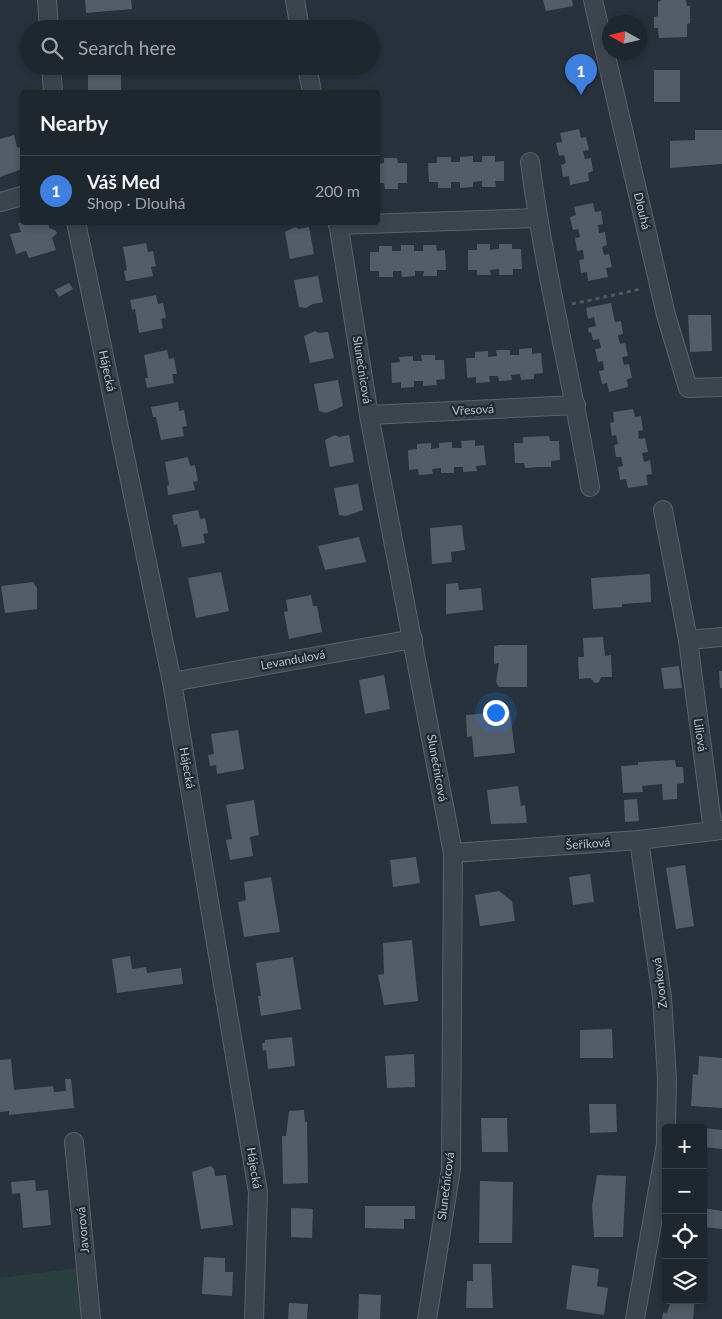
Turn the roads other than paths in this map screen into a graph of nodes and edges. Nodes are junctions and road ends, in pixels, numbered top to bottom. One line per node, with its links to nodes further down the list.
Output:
1 (47, 0): 4 (street)
2 (295, 0): 5 (street)
3 (593, 0): 17 (street, Dlouhá)
4 (48, 20)
5 (298, 20)
6 (52, 75): 8 (street)
7 (309, 75): 9 (street)
8 (53, 90)
9 (312, 90)
10 (530, 162): 13 (street)
11 (20, 197): 12 (street)
12 (0, 202)
13 (538, 218): 14 (street); 18 (street)
14 (380, 223)
15 (77, 225): 25 (street, Hájecká)
16 (338, 225): 19 (street, Slunečnicová)
17 (722, 388)
18 (576, 405): 19 (street, Vřesová); 20 (street)
19 (369, 415): 23 (street, Slunečnicová)
20 (590, 487)
21 (663, 510): 24 (street, Liliová)
22 (722, 636): 24 (street)
23 (413, 639): 25 (street, Levandulová); 28 (street, Slunečnicová)
24 (688, 640): 26 (street, Liliová)
25 (172, 682): 33 (street, Hájecká)
26 (718, 831): 27 (street, Šeříková)
27 (639, 840): 28 (street, Šeříková); 29 (street, Zvonková)
28 (453, 854): 34 (street, Slunečnicová)
29 (666, 1124)
30 (74, 1142): 32 (street, Javorová)
31 (662, 1167): 35 (street, Zvonková)
32 (91, 1319)
33 (254, 1319)
34 (427, 1319)
35 (635, 1319)

